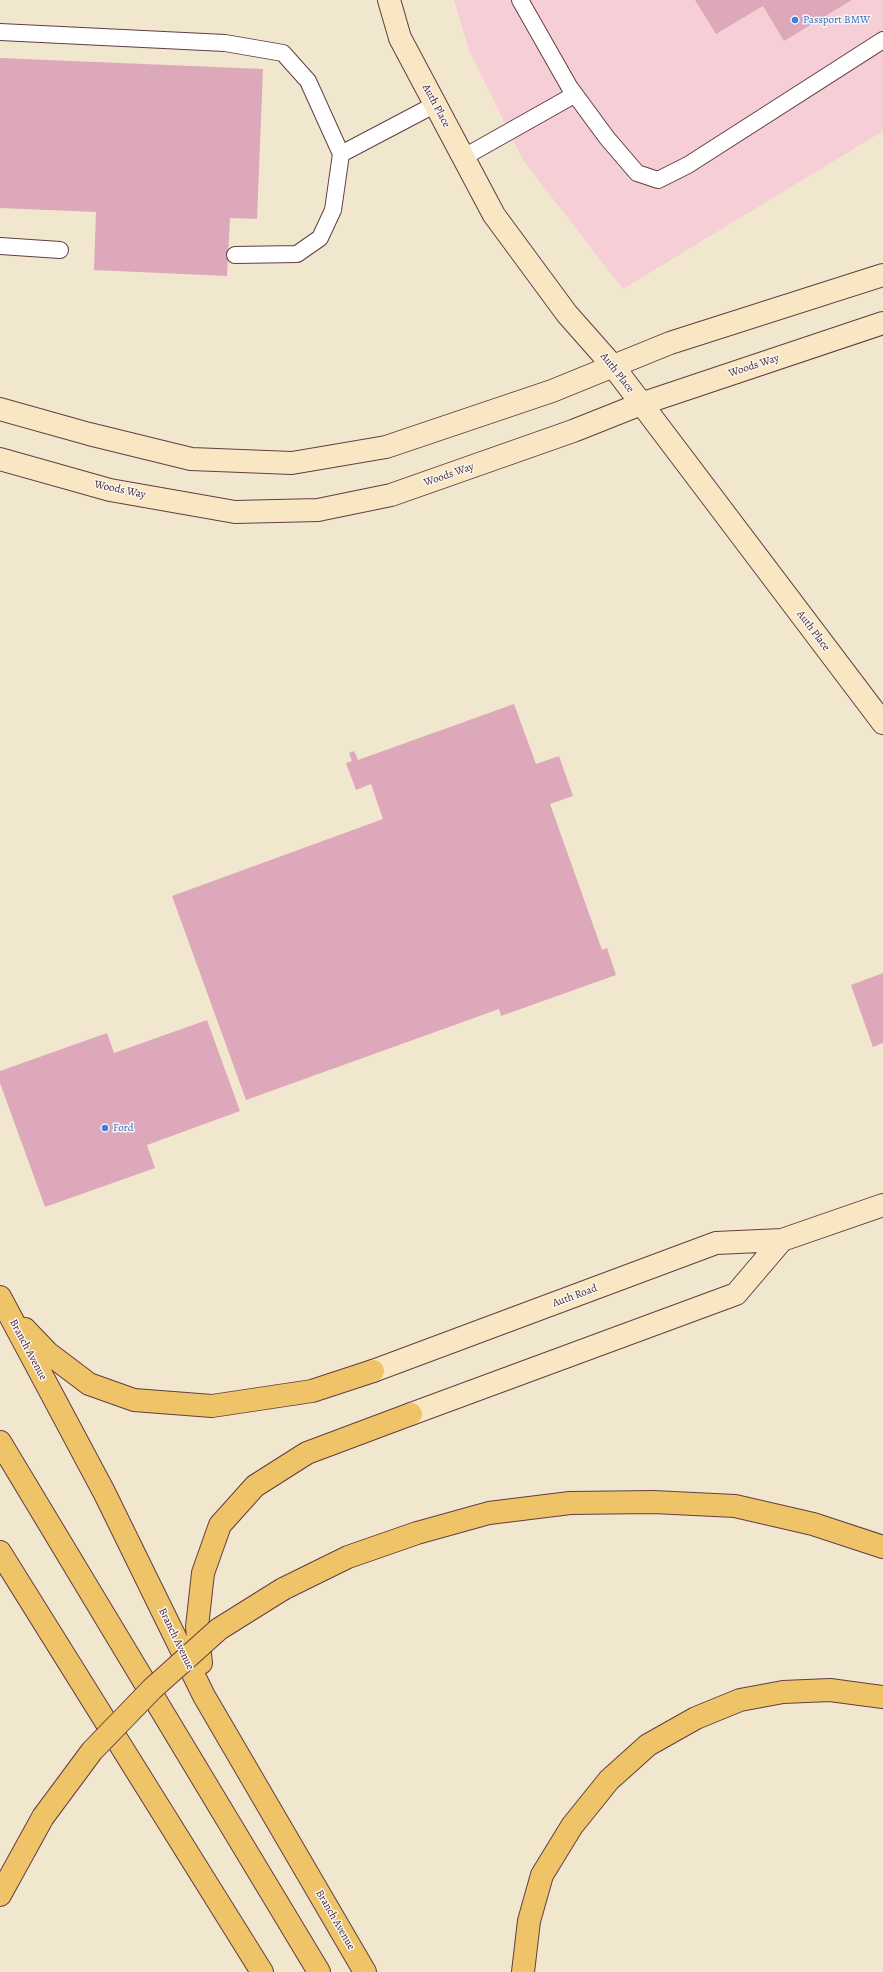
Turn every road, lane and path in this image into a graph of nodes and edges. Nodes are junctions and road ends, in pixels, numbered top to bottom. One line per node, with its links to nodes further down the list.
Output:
1 (389, 0): 6 (street, Auth Place)
2 (520, 0): 5 (lane)
3 (0, 32): 7 (lane)
4 (883, 40): 5 (lane)
5 (571, 89): 8 (lane)
6 (436, 104): 7 (lane); 8 (street, Auth Place)
7 (341, 154): 11 (lane)
8 (464, 157): 14 (street, Auth Place)
9 (0, 246): 10 (lane)
10 (60, 250)
11 (235, 255)
12 (883, 275): 14 (street)
13 (883, 323): 15 (street, Woods Way)
14 (613, 366): 15 (street, Auth Place); 16 (street)
15 (641, 404): 17 (street, Woods Way); 18 (street, Auth Place)
16 (0, 409)
17 (0, 459)
18 (883, 723)
19 (883, 1205): 20 (street, Auth Road)
20 (782, 1240): 22 (street, Auth Road); 23 (street)
21 (3, 1303): 22 (highway); 27 (highway, Branch Avenue)
22 (373, 1371)
23 (412, 1414): 27 (highway)
24 (0, 1442): 31 (highway)
25 (883, 1547): 29 (highway, bridge)
26 (0, 1552): 30 (highway)
27 (204, 1696): 32 (highway, Branch Avenue)
28 (883, 1696): 33 (highway)
29 (0, 1895)
30 (262, 1972)
31 (319, 1972)
32 (365, 1972)
33 (522, 1972)

